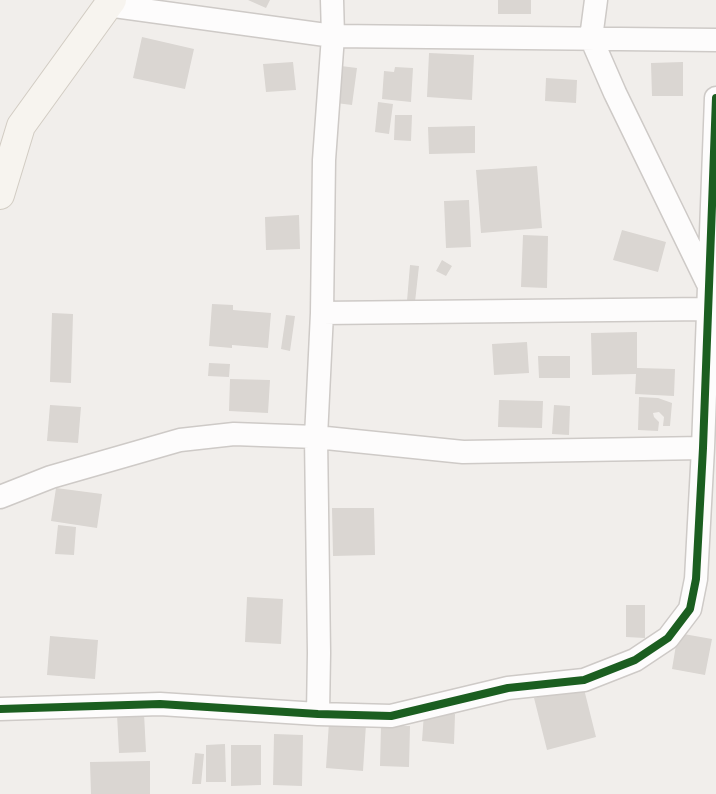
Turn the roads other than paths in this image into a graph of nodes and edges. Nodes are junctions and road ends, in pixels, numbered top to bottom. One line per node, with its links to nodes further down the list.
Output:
1 (332, 0): 4 (street)
2 (596, 0): 5 (street)
3 (110, 3): 4 (street); 8 (main road)
4 (333, 36): 5 (street); 11 (street)
5 (591, 38): 6 (street); 9 (street)
6 (716, 40)
7 (716, 98): 9 (street)
8 (0, 195)
9 (708, 285): 10 (street)
10 (708, 309): 11 (street); 13 (street)
11 (322, 313): 12 (street)
12 (316, 437): 13 (street); 14 (street); 16 (street)
13 (703, 448): 16 (street)
14 (0, 498)
15 (0, 709): 16 (street)
16 (318, 714)

